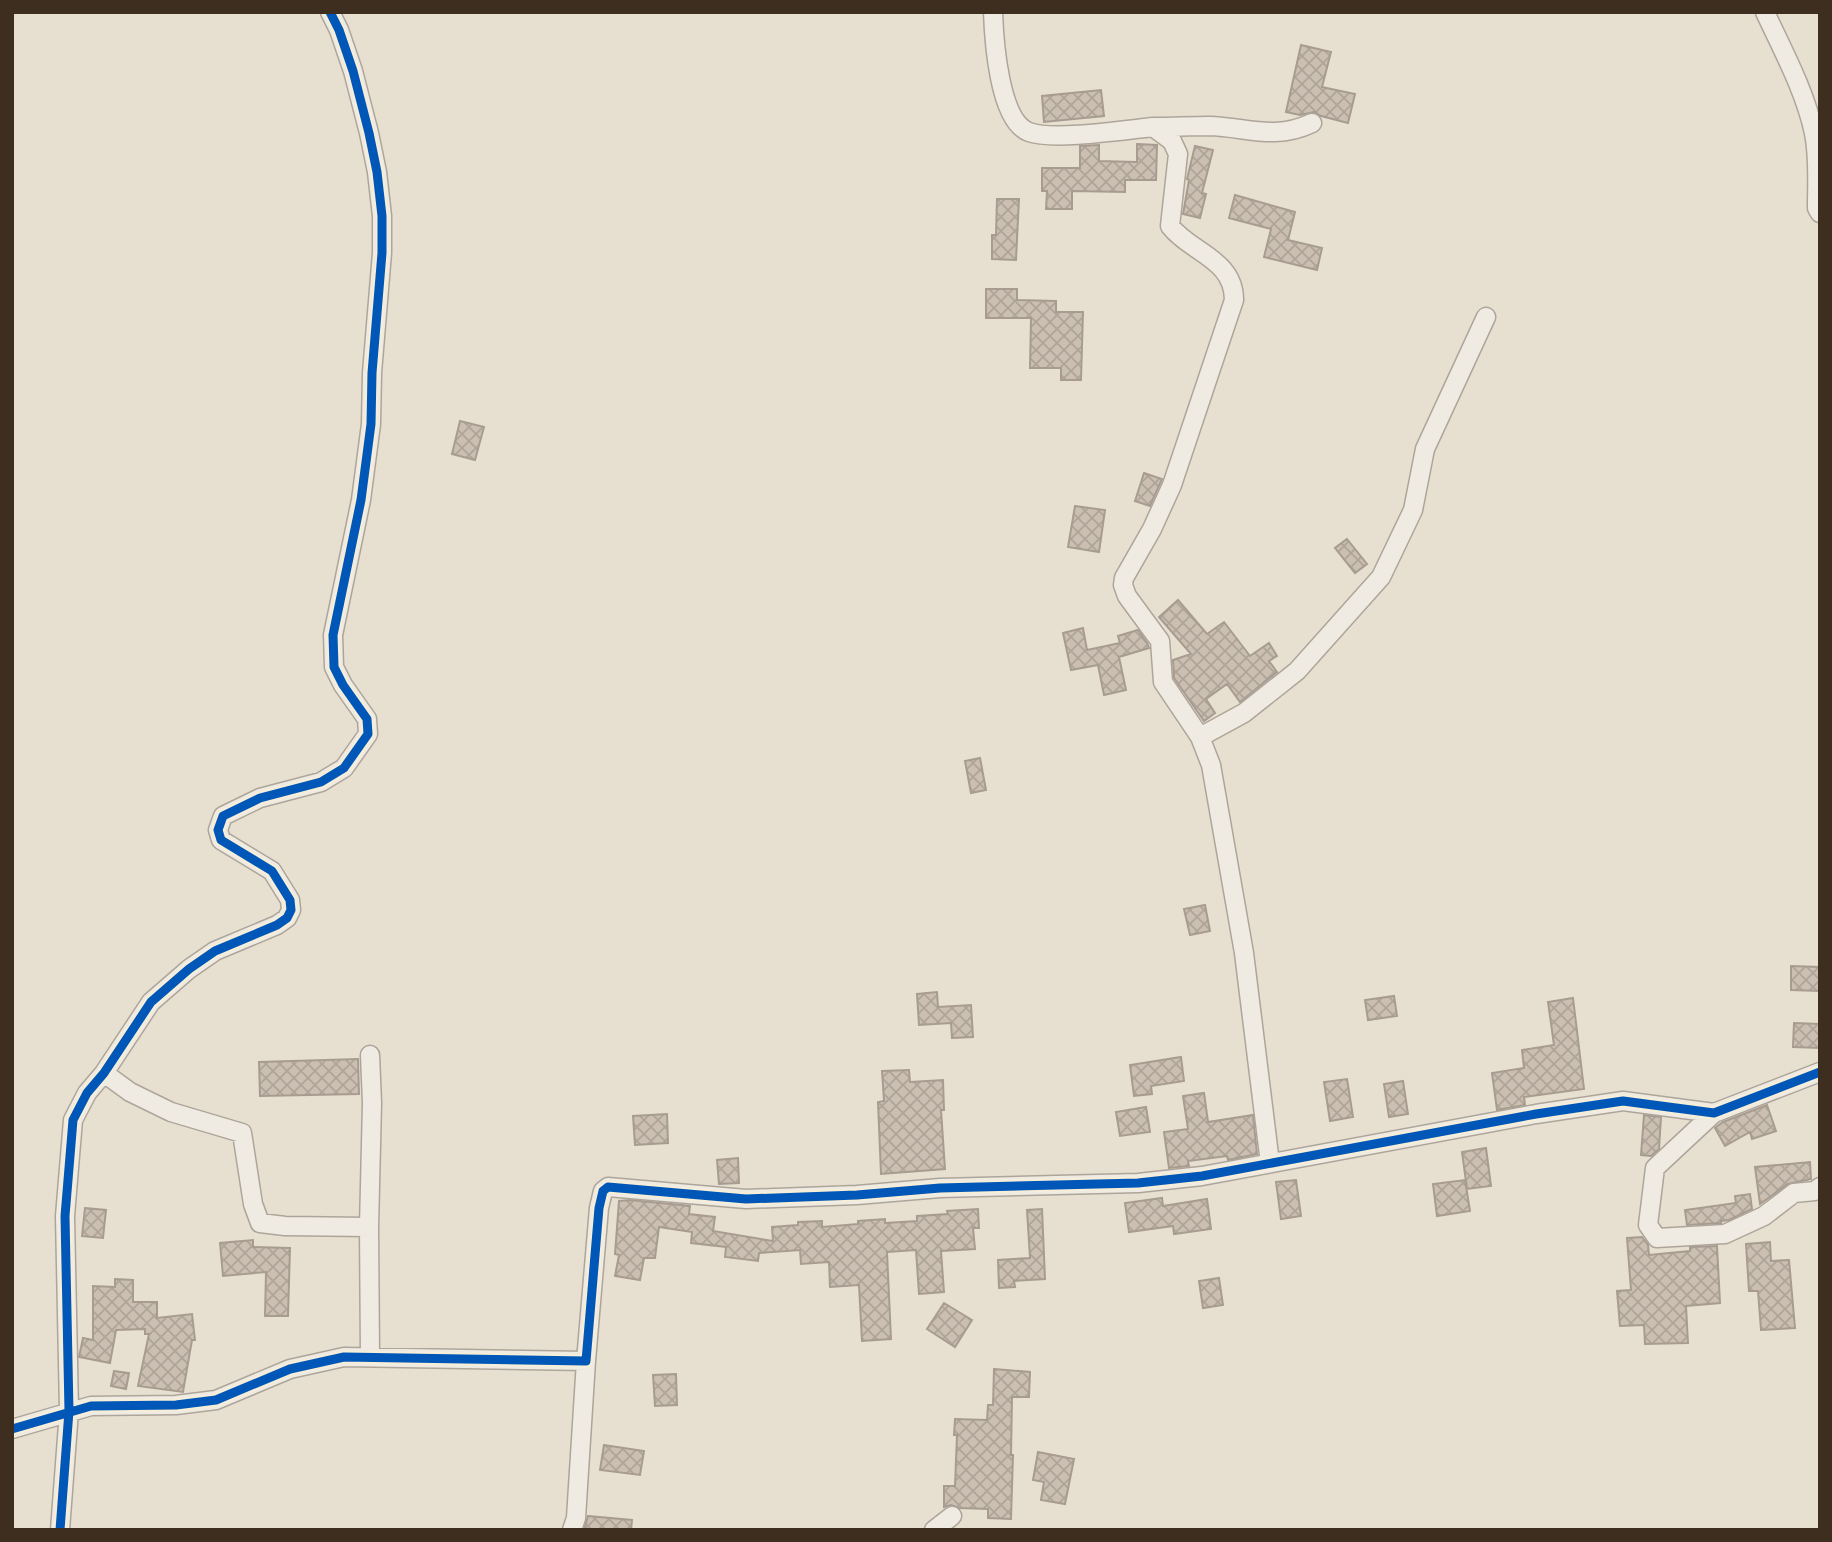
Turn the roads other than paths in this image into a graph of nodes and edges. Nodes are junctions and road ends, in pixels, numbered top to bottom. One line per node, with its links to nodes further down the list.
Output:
1 (330, 12): 11 (street)
2 (993, 12): 5 (street)
3 (1765, 12): 6 (street)
4 (1312, 123): 5 (street)
5 (1153, 128): 8 (street)
6 (1820, 213)
7 (1486, 317): 8 (street)
8 (1200, 737): 13 (street)
9 (370, 1055): 15 (street)
10 (1820, 1072): 12 (street)
11 (104, 1073): 15 (street); 18 (street)
12 (1714, 1113): 13 (street); 14 (street)
13 (1270, 1163): 17 (street)
14 (1820, 1187)
15 (369, 1227): 16 (street)
16 (370, 1356): 17 (street); 18 (street)
17 (586, 1361): 22 (street)
18 (69, 1411): 19 (street); 21 (street)
19 (12, 1429)
20 (952, 1516): 23 (street)
21 (60, 1530)
22 (572, 1530)
23 (934, 1530)

